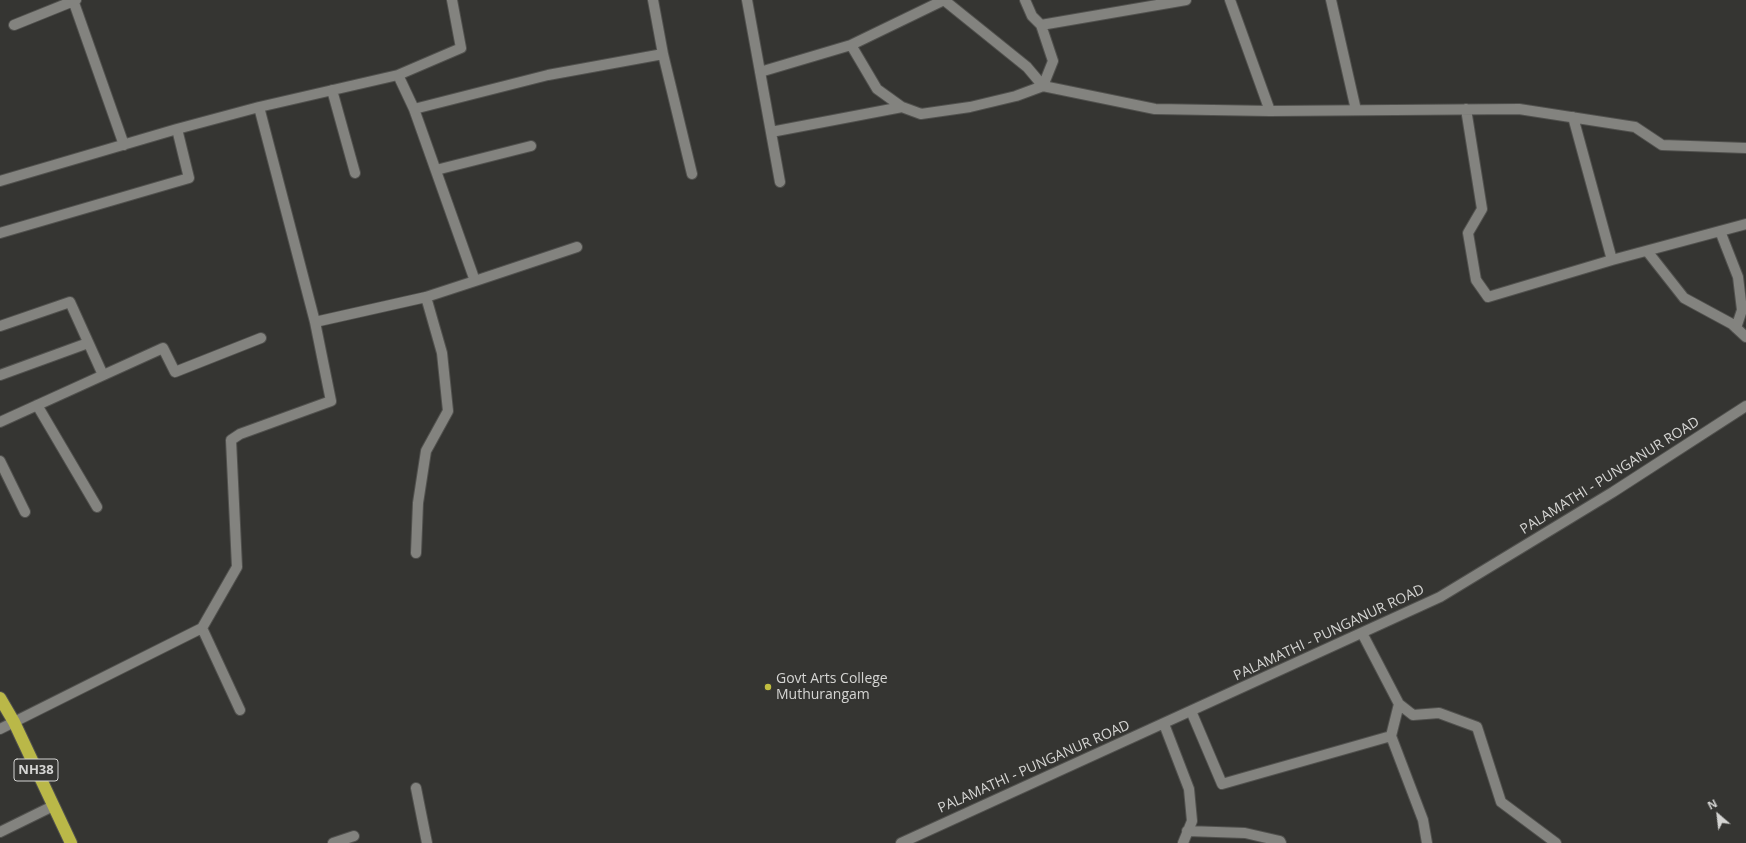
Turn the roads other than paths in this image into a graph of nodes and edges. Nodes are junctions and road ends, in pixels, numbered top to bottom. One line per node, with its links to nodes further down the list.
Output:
1 (74, 0): 9 (street); 26 (street)
2 (452, 0): 14 (street)
3 (653, 0): 12 (street)
4 (747, 0): 13 (street)
5 (1025, 0): 10 (street)
6 (1186, 0): 10 (street)
7 (1230, 0): 22 (street)
8 (1331, 0): 20 (street)
9 (14, 25)
10 (1041, 25): 15 (street)
11 (851, 45): 13 (street); 15 (street); 17 (street)
12 (663, 54): 19 (street); 31 (street)
13 (760, 72): 25 (street)
14 (398, 75): 16 (street); 19 (street)
15 (1043, 86): 17 (street); 22 (street)
16 (332, 90): 18 (street); 30 (street)
17 (902, 106): 25 (street)
18 (259, 107): 24 (street); 42 (street)
19 (414, 109): 29 (street)
20 (1356, 110): 21 (street); 22 (street)
21 (1466, 110): 23 (street); 39 (street)
22 (1270, 111)
23 (1573, 117): 28 (street); 39 (street)
24 (177, 129): 26 (street); 36 (street)
25 (771, 132): 33 (street)
26 (124, 144): 32 (street)
27 (531, 146): 29 (street)
28 (1746, 148)
29 (436, 170): 40 (street)
30 (356, 173)
31 (692, 174)
32 (0, 181)
33 (780, 182)
34 (1746, 224): 35 (street)
35 (1720, 231): 38 (street); 44 (street)
36 (0, 233)
37 (577, 247): 40 (street)
38 (1647, 251): 39 (street); 44 (street)
39 (1612, 260)
40 (475, 281): 41 (street)
41 (426, 297): 42 (street); 56 (street)
42 (315, 322): 57 (street)
43 (0, 326): 47 (street)
44 (1736, 328): 45 (street)
45 (1746, 337)
46 (261, 338): 48 (street)
47 (88, 343): 48 (street); 49 (street)
48 (103, 374): 50 (street)
49 (0, 375)
50 (37, 405): 52 (street); 54 (street)
51 (1746, 406): 58 (street, PALAMATHI - PUNGANUR ROAD)
52 (0, 422)
53 (0, 461): 55 (street)
54 (97, 507)
55 (25, 512)
56 (416, 553)
57 (202, 628): 61 (street); 63 (street)
58 (1362, 633): 60 (street); 62 (street, PALAMATHI - PUNGANUR ROAD)
59 (0, 698): 63 (highway, NH38)
60 (1399, 704): 66 (street); 79 (street)
61 (240, 710)
62 (1191, 711): 64 (street, PALAMATHI - PUNGANUR ROAD); 66 (street)
63 (14, 722): 65 (street); 68 (highway, NH38)
64 (1164, 724): 69 (street); 75 (street, PALAMATHI - PUNGANUR ROAD)
65 (0, 729)
66 (1391, 736): 78 (street)
67 (416, 788): 74 (street)
68 (53, 806): 70 (street); 72 (highway, NH38)
69 (1188, 831): 76 (street); 77 (street)
70 (0, 832)
71 (354, 836): 73 (street)
72 (70, 843)
73 (333, 843)
74 (427, 843)
75 (902, 843)
76 (1183, 843)
77 (1280, 843)
78 (1427, 843)
79 (1556, 843)

